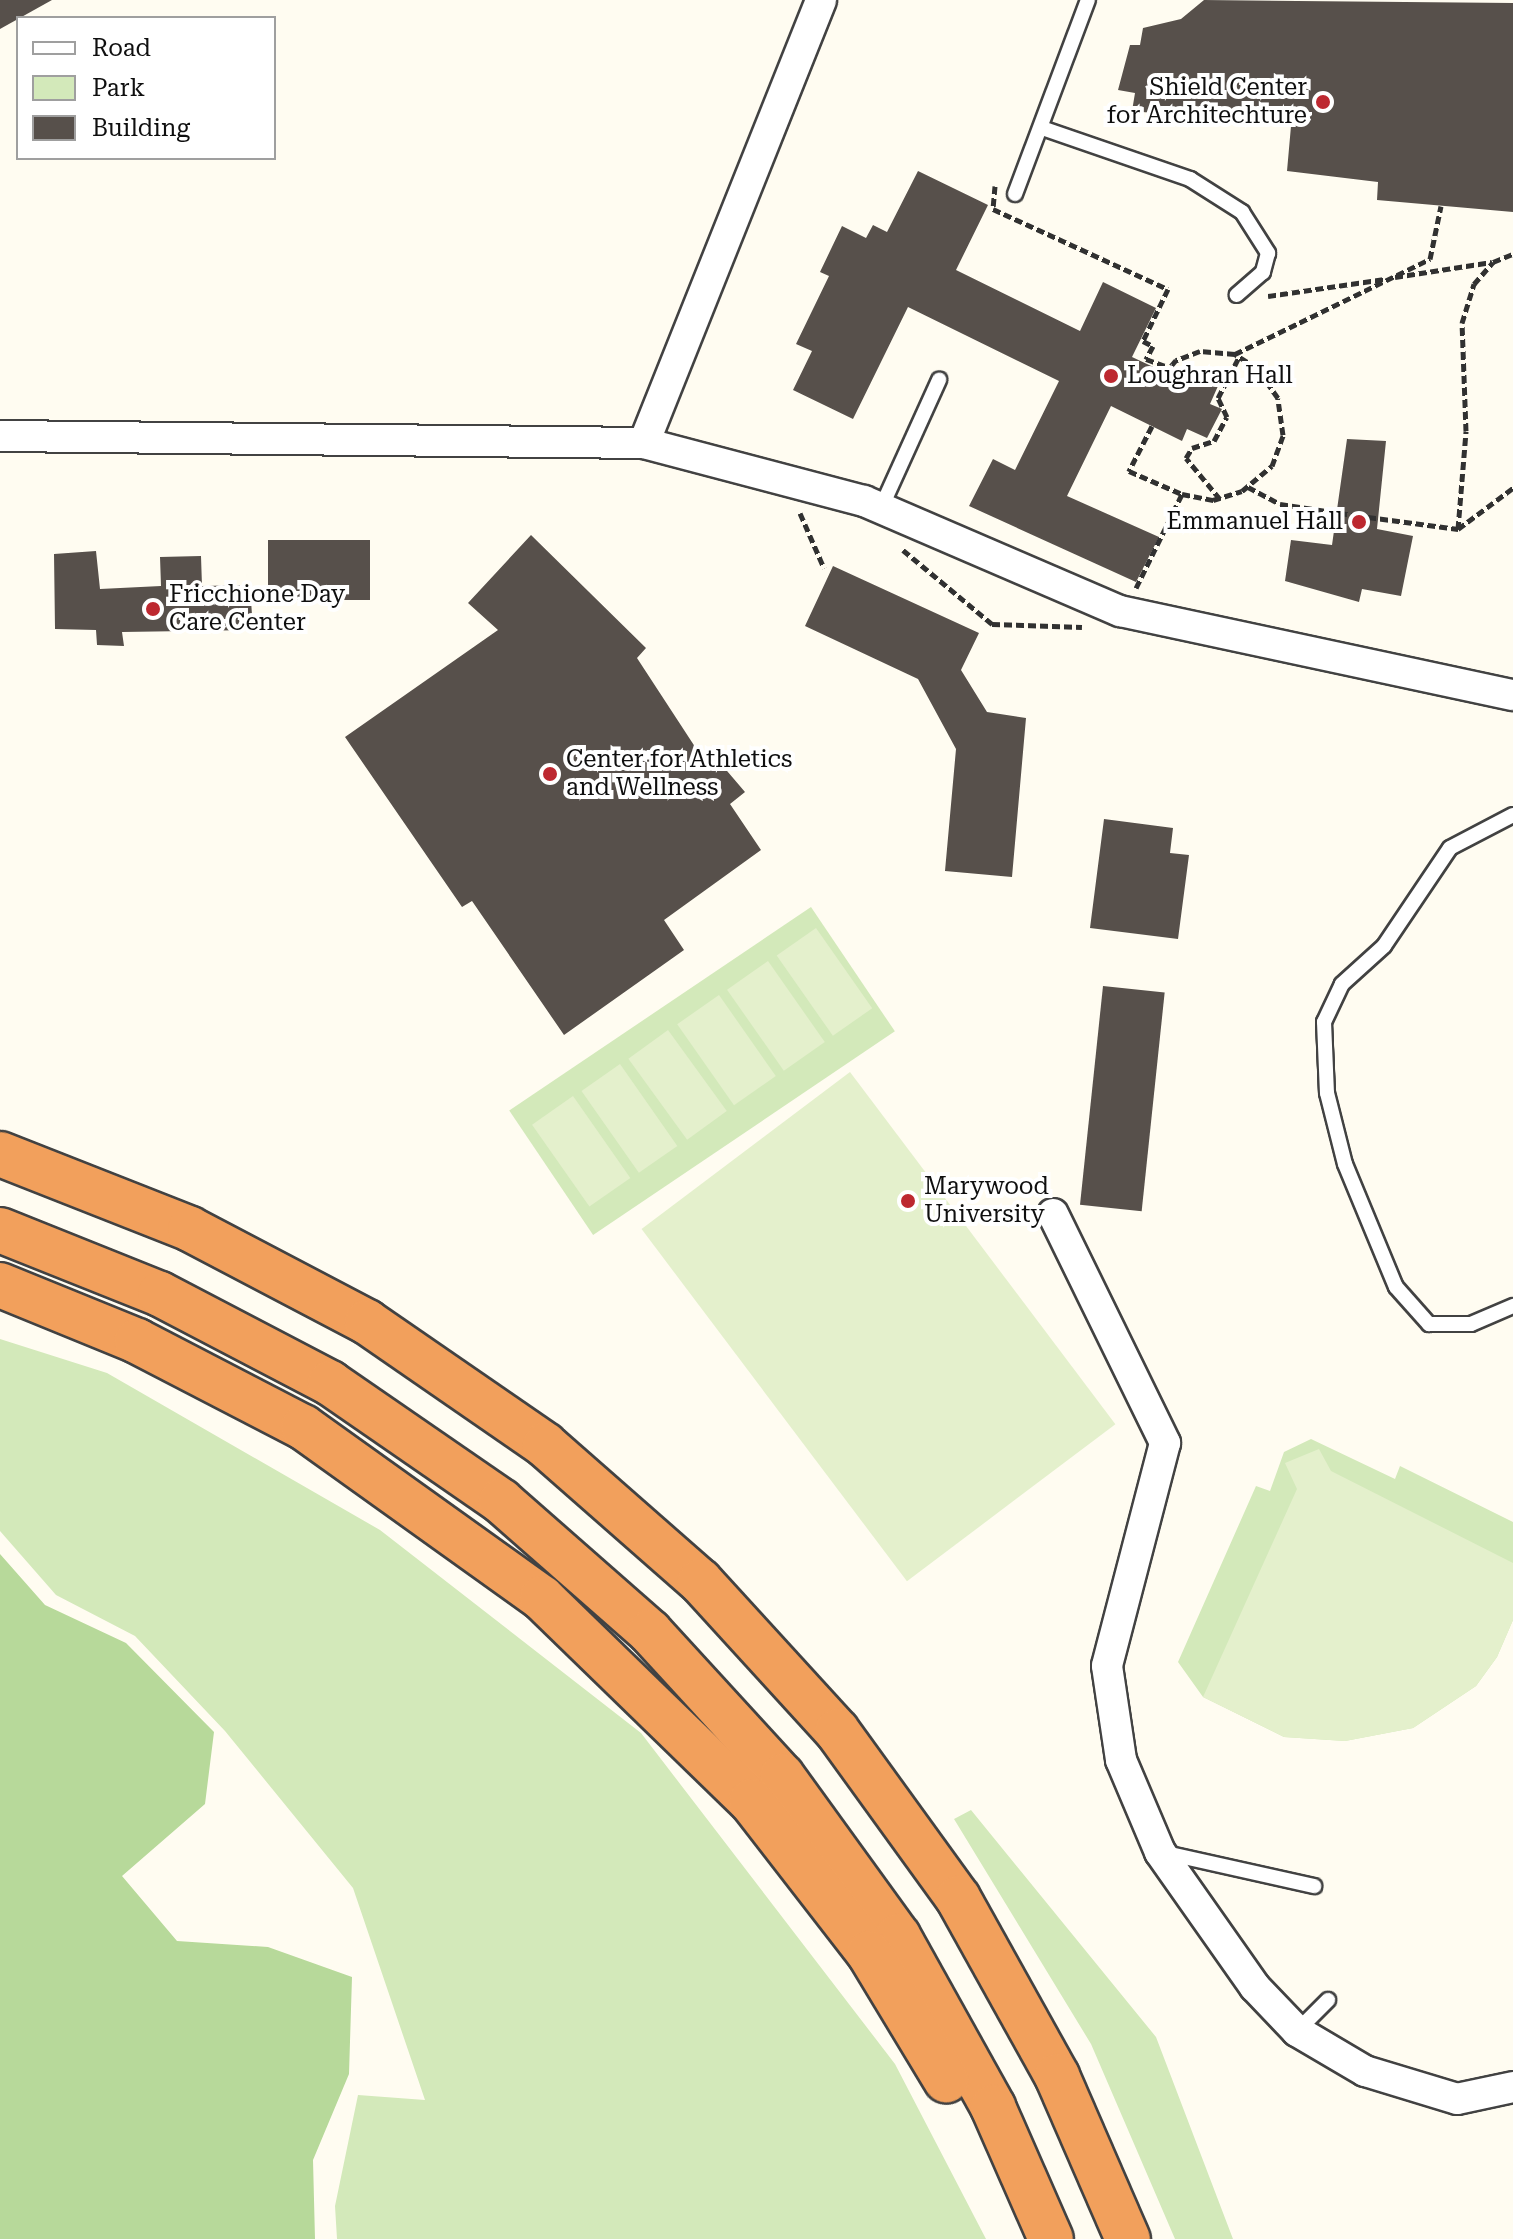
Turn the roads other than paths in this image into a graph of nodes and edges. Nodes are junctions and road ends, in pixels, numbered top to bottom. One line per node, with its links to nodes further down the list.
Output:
1 (821, 0): 8 (street)
2 (1088, 0): 3 (lane)
3 (1042, 128): 4 (lane); 5 (lane)
4 (1015, 194)
5 (1237, 295)
6 (939, 380): 9 (lane)
7 (0, 436): 8 (street)
8 (644, 443): 9 (street)
9 (881, 508): 10 (street)
10 (1513, 695)
11 (1513, 815): 16 (lane)
12 (0, 1154): 24 (highway)
13 (1053, 1214): 17 (street)
14 (0, 1230): 23 (highway)
15 (0, 1285): 22 (highway)
16 (1513, 1306)
17 (1160, 1852): 18 (lane); 20 (street)
18 (1314, 1886)
19 (1328, 2000): 20 (lane)
20 (1297, 2031): 21 (street)
21 (1513, 2087)
22 (1031, 2239)
23 (1051, 2239)
24 (1128, 2239)

